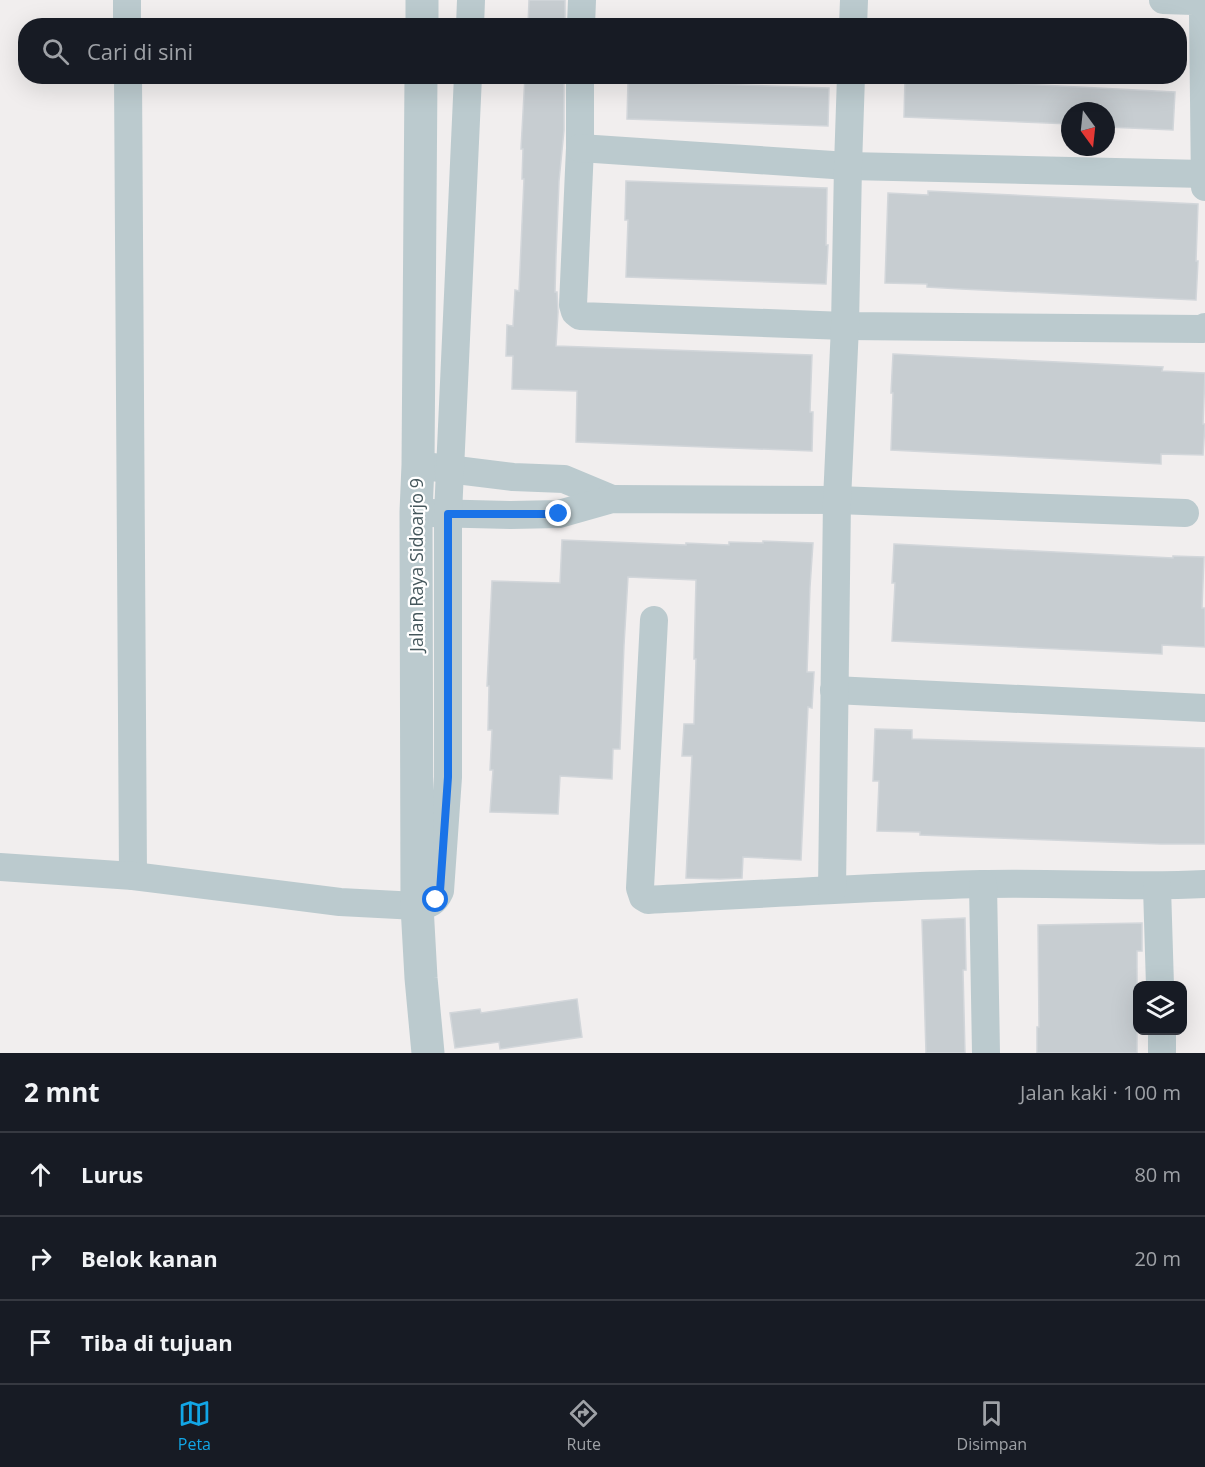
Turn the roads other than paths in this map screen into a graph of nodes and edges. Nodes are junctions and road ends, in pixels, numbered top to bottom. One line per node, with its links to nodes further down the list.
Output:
1 (127, 0): 7 (street)
2 (422, 0): 8 (street)
3 (471, 0): 9 (street)
4 (582, 0): 10 (street)
5 (854, 0): 11 (street)
6 (1163, 0): 19 (street)
7 (127, 18)
8 (422, 18)
9 (470, 18)
10 (581, 18)
11 (853, 18)
12 (128, 84): 33 (street)
13 (421, 84): 23 (street, Jalan Raya Sidoarjo 9)
14 (468, 84): 24 (street)
15 (580, 84): 17 (street)
16 (851, 84): 18 (street)
17 (580, 148): 18 (street); 21 (street)
18 (848, 166): 19 (street); 21 (street)
19 (1204, 174): 20 (street)
20 (1205, 187)
21 (845, 326): 22 (street); 26 (street)
22 (1205, 327)
23 (418, 465): 24 (street); 27 (street, Jalan Raya Sidoarjo 9)
24 (450, 469): 25 (street); 29 (street)
25 (612, 499): 26 (street); 29 (street)
26 (837, 500): 28 (street); 31 (street)
27 (416, 512): 29 (street); 39 (street, Jalan Raya Sidoarjo 9)
28 (1185, 513)
29 (448, 514): 39 (street)
30 (654, 620): 38 (street)
31 (834, 690): 32 (street); 38 (street)
32 (1205, 708)
33 (133, 861): 34 (street); 39 (street)
34 (0, 867)
35 (983, 884): 37 (street); 38 (street); 43 (street)
36 (1205, 884): 37 (street)
37 (1157, 886): 40 (street)
38 (832, 890)
39 (417, 906): 42 (street, Jalan Raya Sidoarjo 9)
40 (1160, 981)
41 (1162, 1035): 44 (street)
42 (428, 1053)
43 (986, 1053)
44 (1162, 1053)

